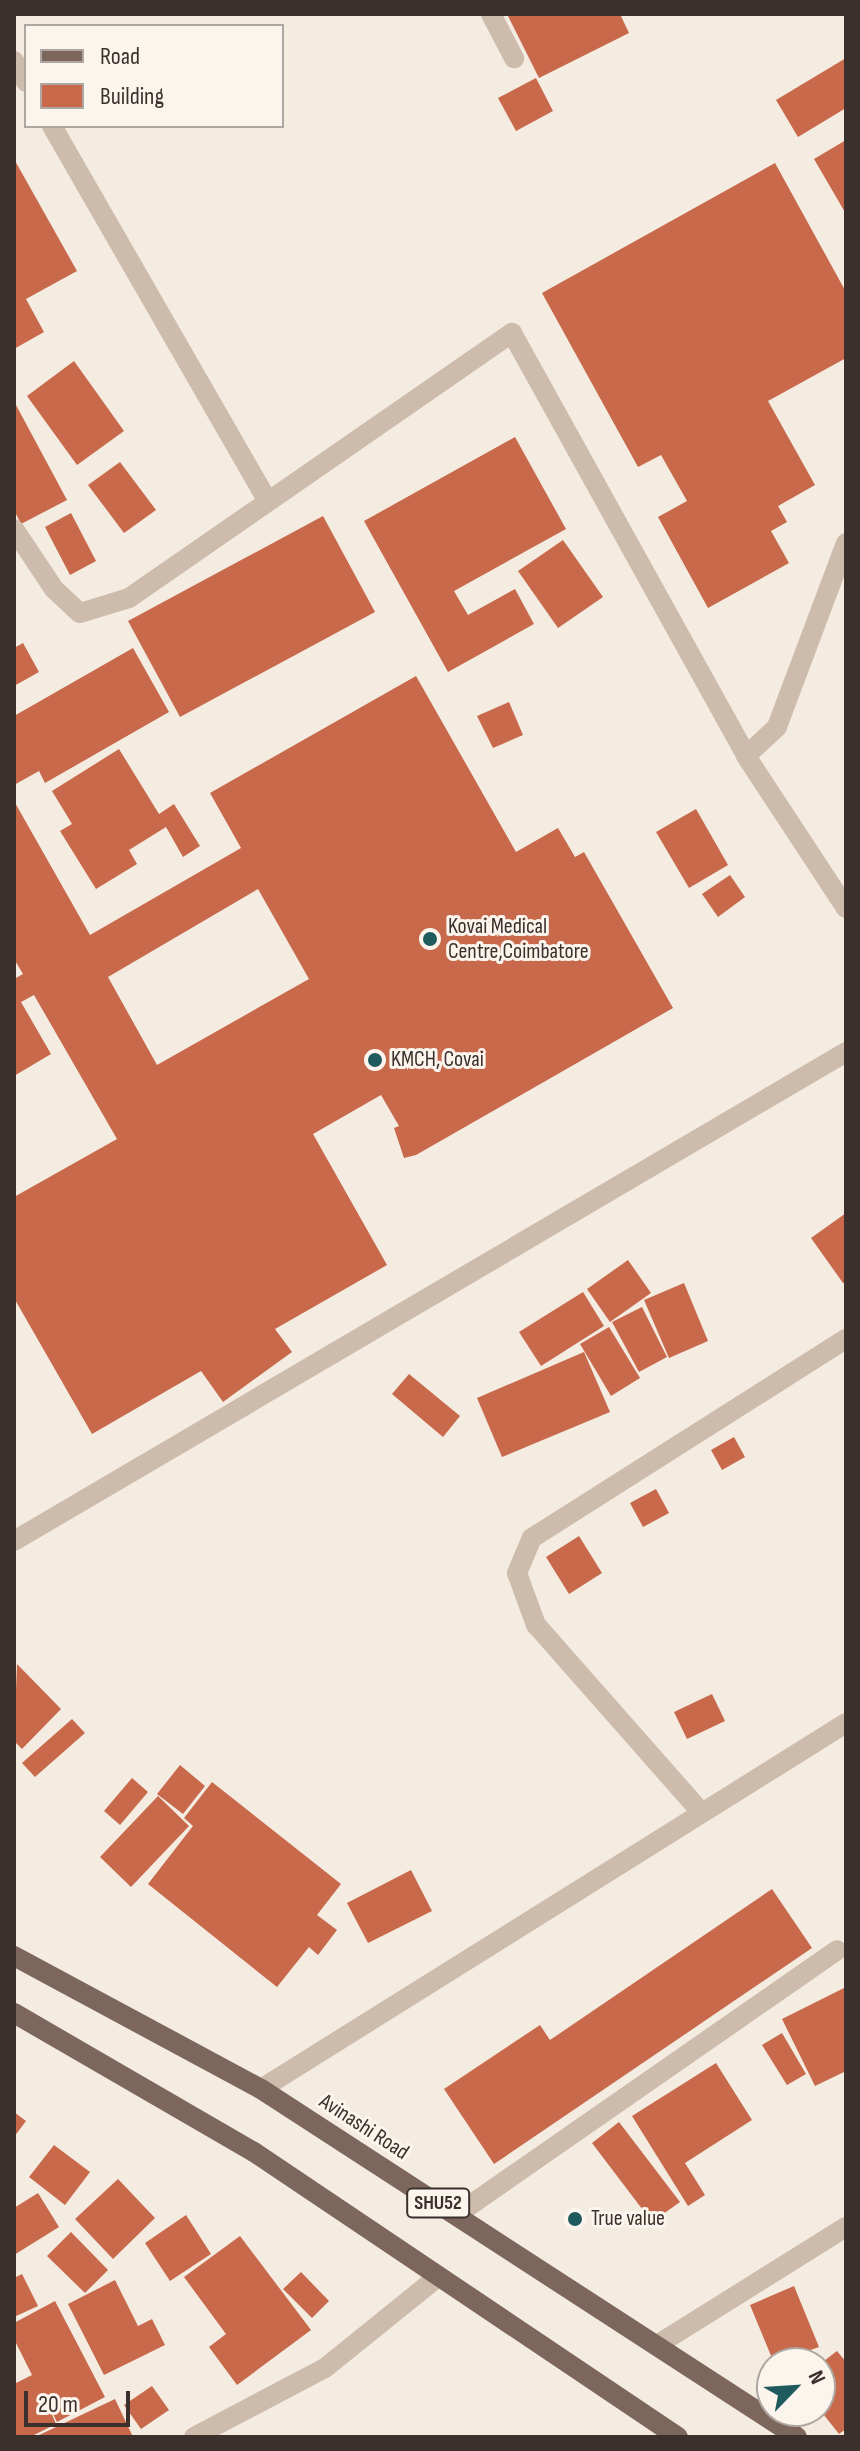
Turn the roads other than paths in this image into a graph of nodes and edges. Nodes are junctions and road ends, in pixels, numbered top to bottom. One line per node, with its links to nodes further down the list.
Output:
1 (491, 14): 2 (street)
2 (514, 58)
3 (14, 61): 4 (street)
4 (24, 78)
5 (53, 128): 6 (street)
6 (266, 498): 7 (street); 9 (street)
7 (14, 529)
8 (846, 543): 9 (street)
9 (746, 756): 10 (street)
10 (846, 908)
11 (846, 1052): 13 (street)
12 (846, 1339): 15 (street)
13 (14, 1541)
14 (846, 1723): 15 (street)
15 (701, 1812): 19 (street)
16 (837, 1950): 20 (street)
17 (14, 1956): 19 (main road, Avinashi Road / SHU52)
18 (14, 2013): 22 (main road, SHU52)
19 (261, 2089): 20 (main road, Avinashi Road / SHU52)
20 (456, 2215): 23 (main road, Avinashi Road / SHU52)
21 (846, 2227): 23 (street)
22 (439, 2276): 24 (street); 25 (main road, SHU52)
23 (657, 2345): 26 (main road, Avinashi Road / SHU52)
24 (194, 2437)
25 (678, 2437)
26 (797, 2437)

